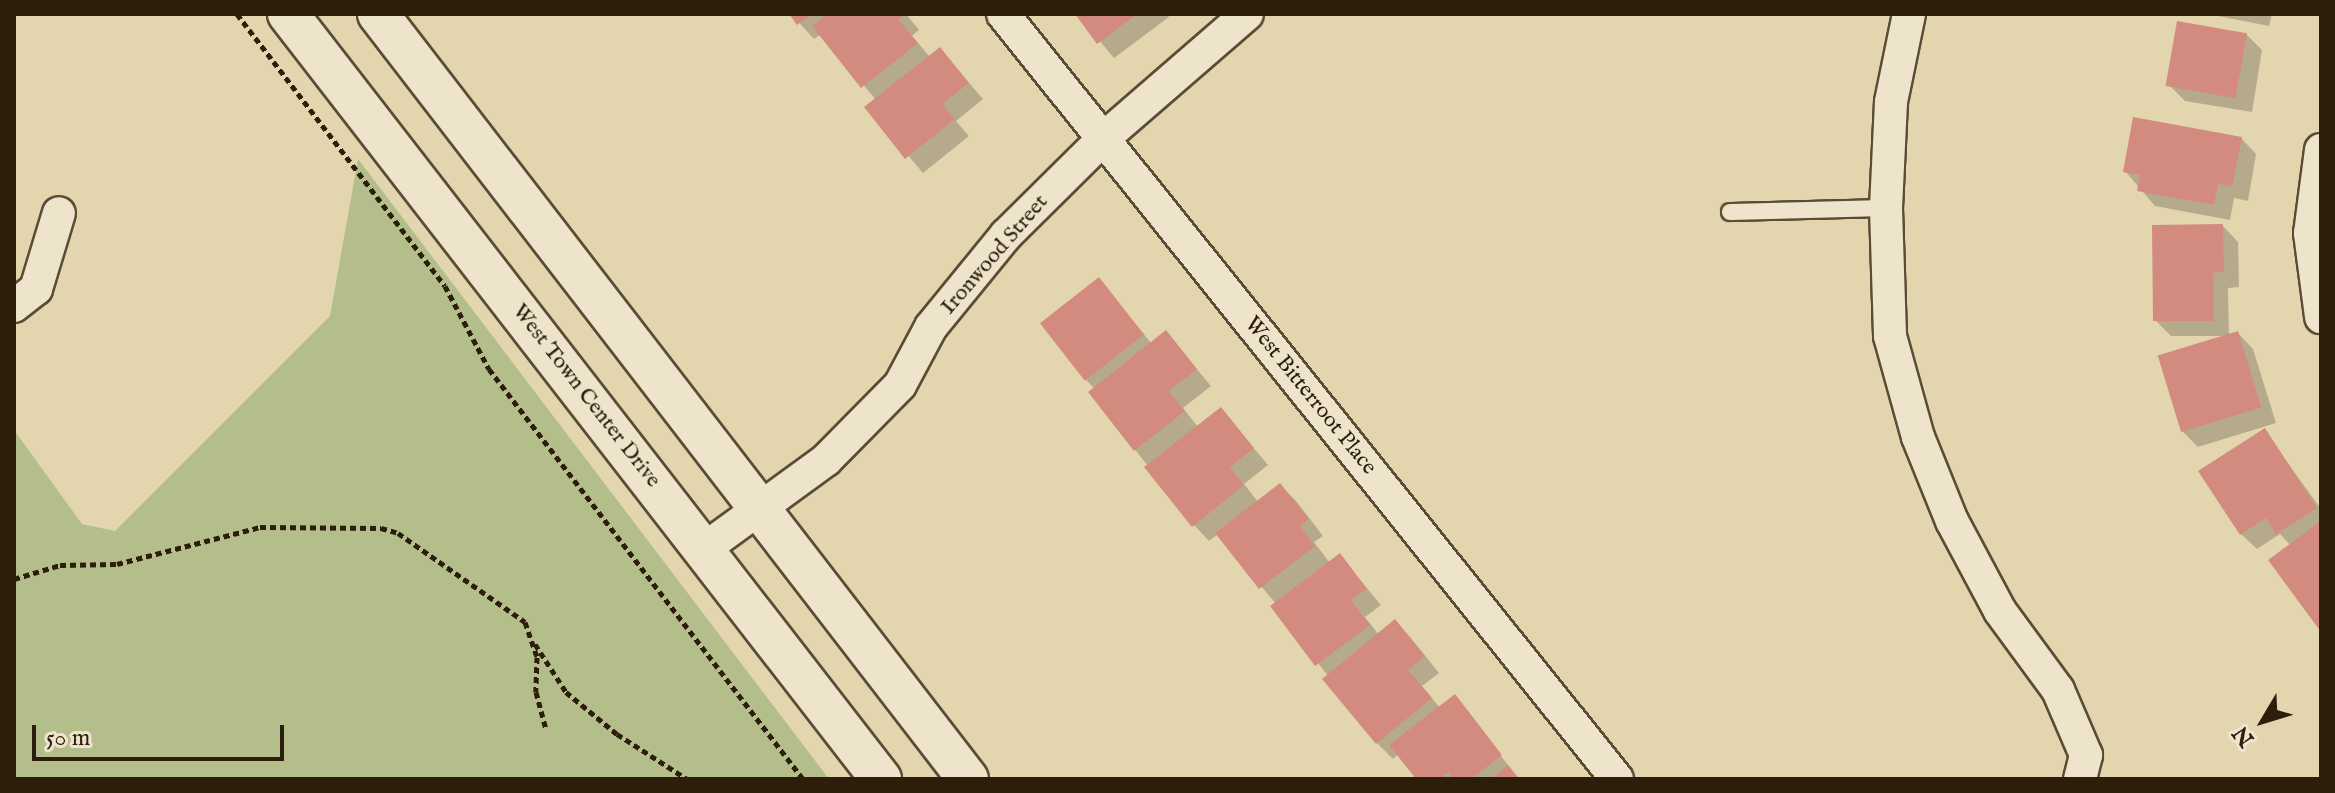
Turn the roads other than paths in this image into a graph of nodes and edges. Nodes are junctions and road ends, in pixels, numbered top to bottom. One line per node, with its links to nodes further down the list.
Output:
1 (288, 14): 14 (street, West Town Center Drive)
2 (378, 14): 13 (street)
3 (1003, 14): 6 (street, West Bitterroot Place)
4 (1247, 14): 6 (street, Ironwood Street)
5 (1909, 14): 8 (street)
6 (1104, 138): 13 (street, Ironwood Street); 17 (street, West Bitterroot Place)
7 (2321, 150): 12 (street)
8 (1886, 208): 9 (lane); 18 (street)
9 (1730, 212)
10 (59, 213): 11 (street)
11 (14, 306)
12 (2321, 317)
13 (759, 508): 14 (street, Ironwood Street); 16 (street)
14 (704, 549): 15 (street, West Town Center Drive)
15 (881, 779)
16 (968, 779)
17 (1617, 779)
18 (2080, 779)

